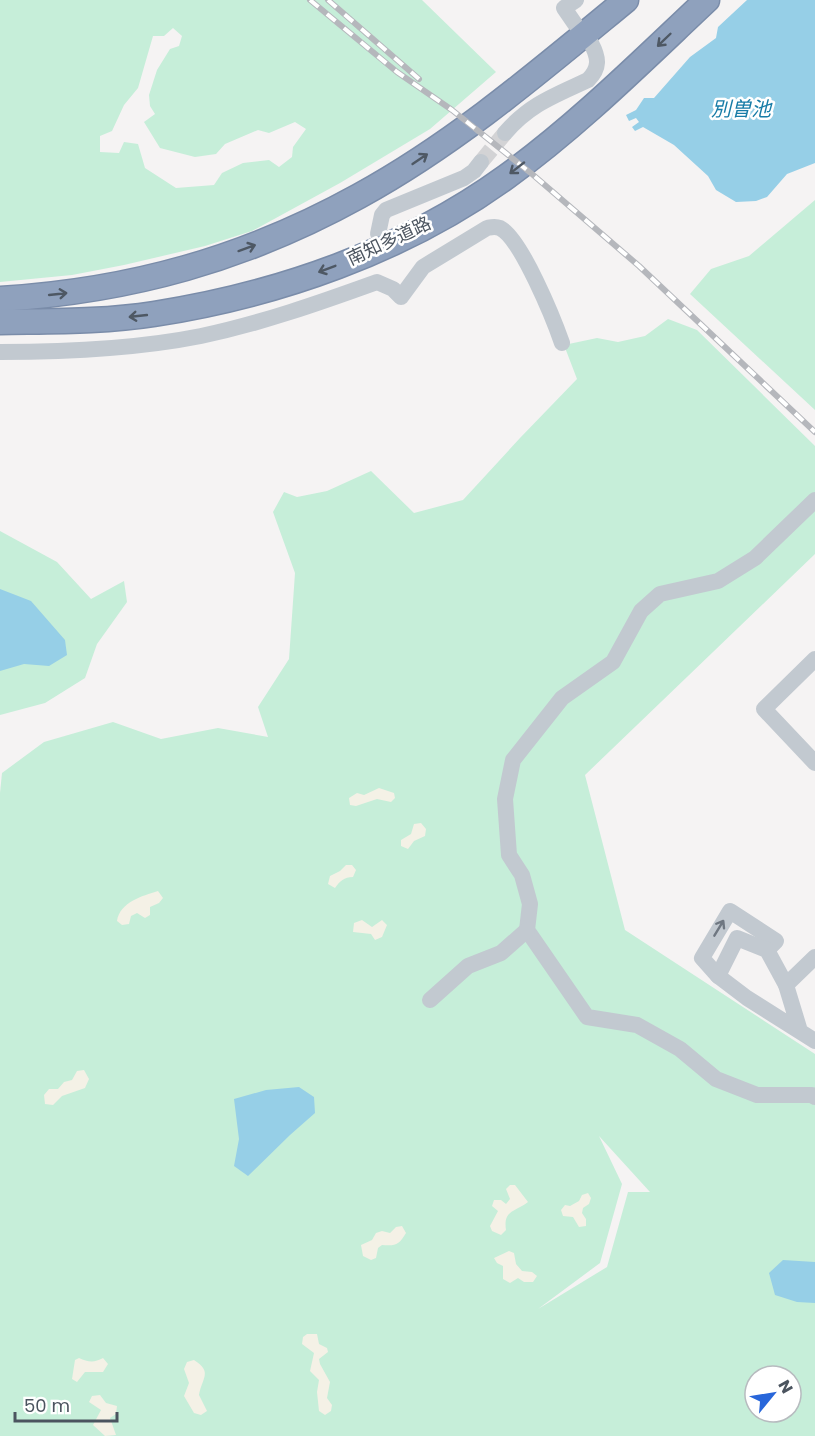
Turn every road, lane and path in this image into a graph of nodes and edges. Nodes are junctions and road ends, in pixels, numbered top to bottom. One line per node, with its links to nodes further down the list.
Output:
1 (576, 0): 4 (street)
2 (626, 0): 9 (highway, one-way to 2)
3 (707, 0): 10 (highway, 南知多道路, one-way to 10)
4 (575, 24)
5 (591, 43): 6 (street)
6 (505, 133)
7 (481, 162): 8 (street)
8 (378, 234)
9 (0, 299)
10 (0, 322)
11 (562, 343): 12 (street)
12 (0, 352)
13 (815, 500): 16 (street)
14 (815, 659): 15 (street)
15 (815, 763)
16 (527, 930): 21 (street); 24 (street)
17 (766, 950): 19 (street); 19 (street, one-way to 17); 20 (street)
18 (815, 957): 20 (street)
19 (718, 976): 22 (street)
20 (786, 985): 22 (street)
21 (430, 1000)
22 (800, 1031): 23 (street)
23 (815, 1041)
24 (815, 1097)

